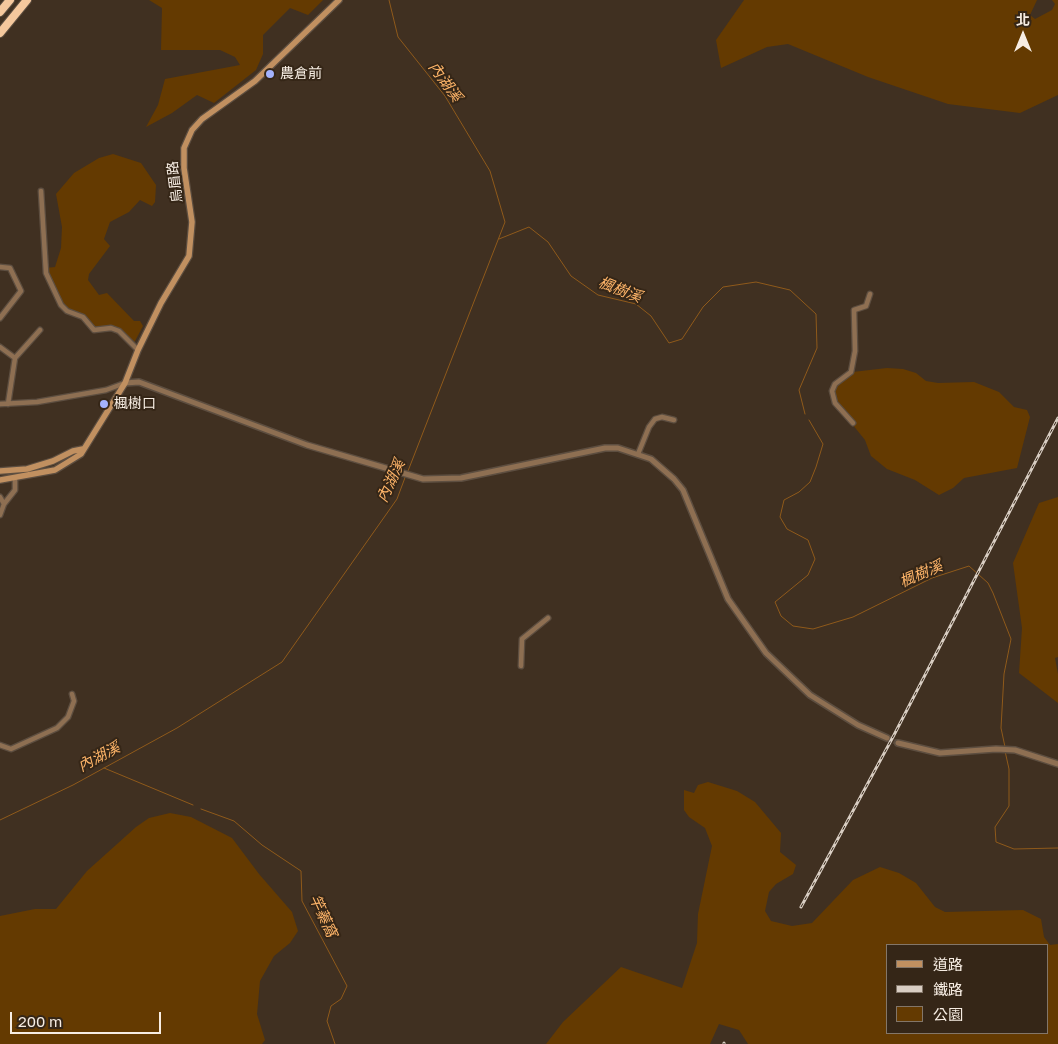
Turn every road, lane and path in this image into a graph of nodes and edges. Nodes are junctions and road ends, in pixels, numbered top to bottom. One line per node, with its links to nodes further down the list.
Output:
1 (10, 0): 4 (highway)
2 (27, 0): 5 (highway)
3 (338, 0): 12 (main road, 烏眉路)
4 (0, 12)
5 (0, 33)
6 (41, 191): 12 (street)
7 (0, 267): 9 (street)
8 (870, 294): 18 (street)
9 (0, 318)
10 (40, 330): 13 (street)
11 (0, 347): 13 (street)
12 (138, 350): 14 (main road, 烏眉路)
13 (16, 358): 16 (street)
14 (125, 384): 16 (street); 19 (main road, 烏眉路); 20 (street)
15 (0, 404): 16 (street)
16 (8, 404)
17 (674, 420): 20 (street)
18 (852, 423)
19 (83, 449): 21 (main road); 22 (main road, 烏眉路)
20 (638, 454): 30 (street)
21 (0, 471)
22 (16, 478): 23 (main road, 烏眉路); 25 (street)
23 (0, 480)
24 (0, 497): 25 (street)
25 (4, 504): 26 (street)
26 (0, 515)
27 (548, 618): 28 (street)
28 (521, 666)
29 (72, 694): 32 (street)
30 (888, 738)
31 (898, 743): 33 (street)
32 (0, 746)
33 (1058, 764)

